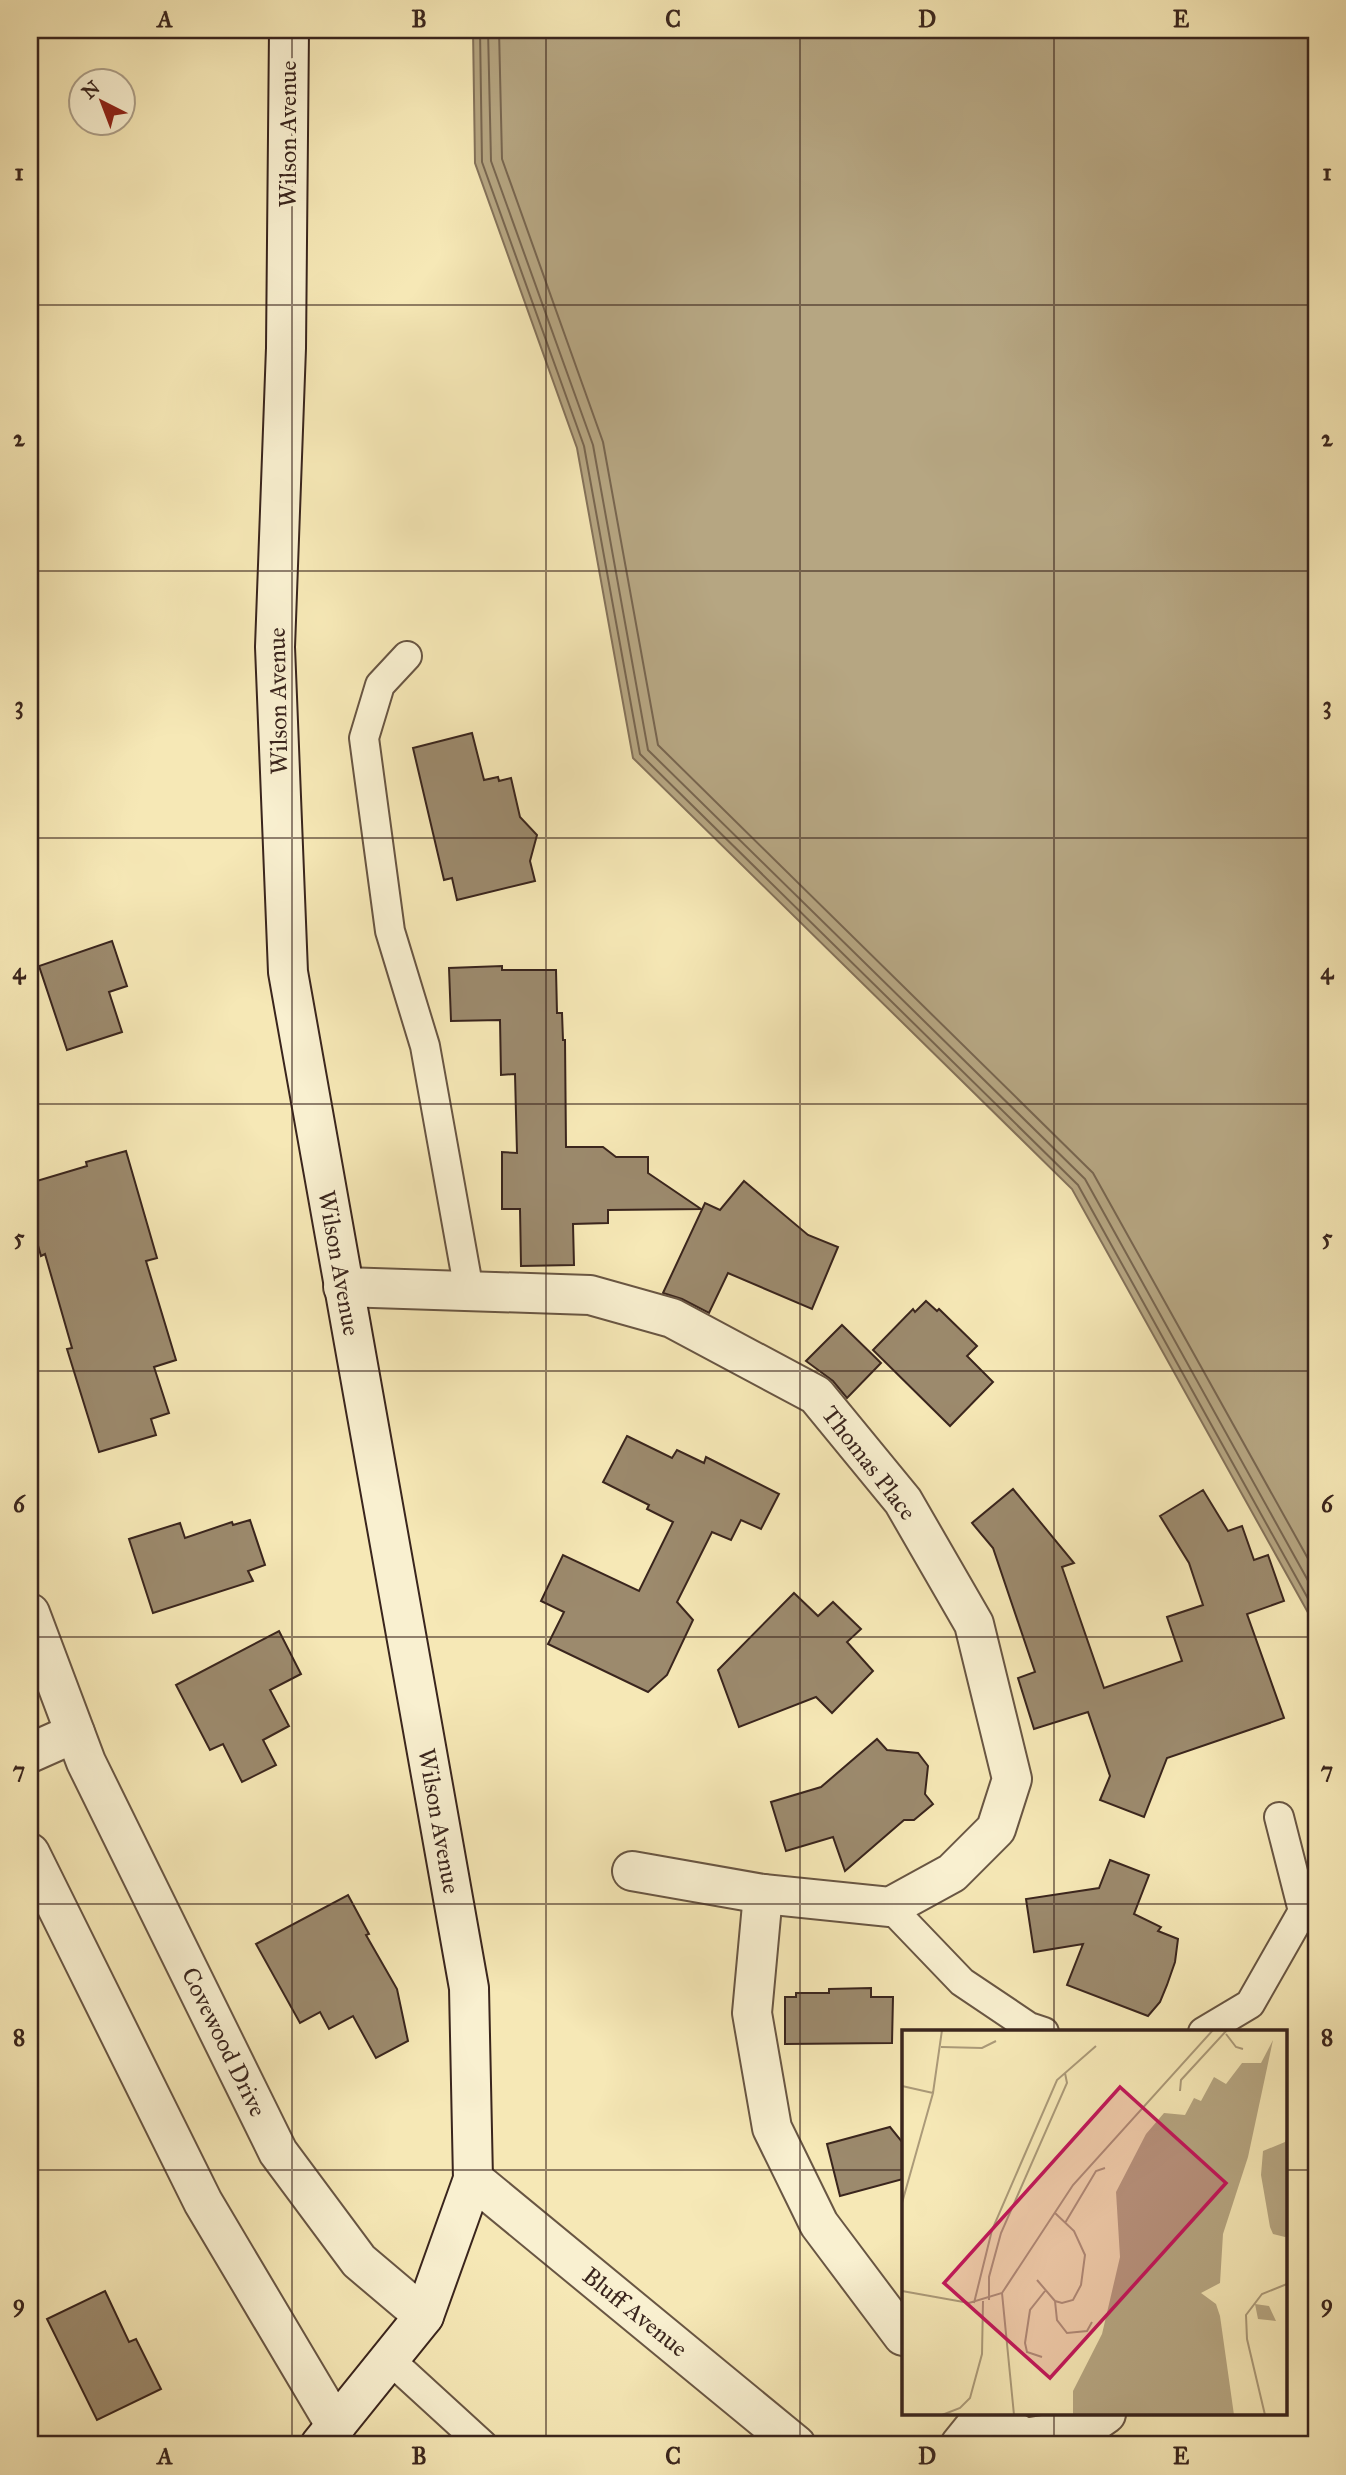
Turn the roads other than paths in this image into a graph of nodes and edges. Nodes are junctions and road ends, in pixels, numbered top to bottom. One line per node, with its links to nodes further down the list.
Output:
1 (289, 30): 3 (street, Wilson Avenue)
2 (407, 656): 4 (lane)
3 (343, 1287): 4 (street, Thomas Place); 15 (street, Wilson Avenue)
4 (469, 1291): 12 (street, Thomas Place)
5 (30, 1613): 6 (street, Covewood Drive)
6 (75, 1733): 7 (street); 16 (street, Covewood Drive)
7 (30, 1753)
8 (1279, 1817): 14 (lane)
9 (30, 1853): 22 (street)
10 (632, 1871): 11 (street)
11 (763, 1894): 12 (street); 17 (street)
12 (890, 1907): 13 (lane)
13 (1038, 2030)
14 (1206, 2030)
15 (473, 2179): 16 (street, Wilson Avenue); 24 (street, Bluff Avenue)
16 (424, 2316): 18 (street, Wilson Avenue)
17 (902, 2335)
18 (389, 2359): 22 (street, Wilson Avenue); 23 (lane)
19 (983, 2416): 25 (street)
20 (988, 2416): 21 (street)
21 (1103, 2416)
22 (328, 2435)
23 (483, 2445)
24 (796, 2445)
25 (960, 2445)

